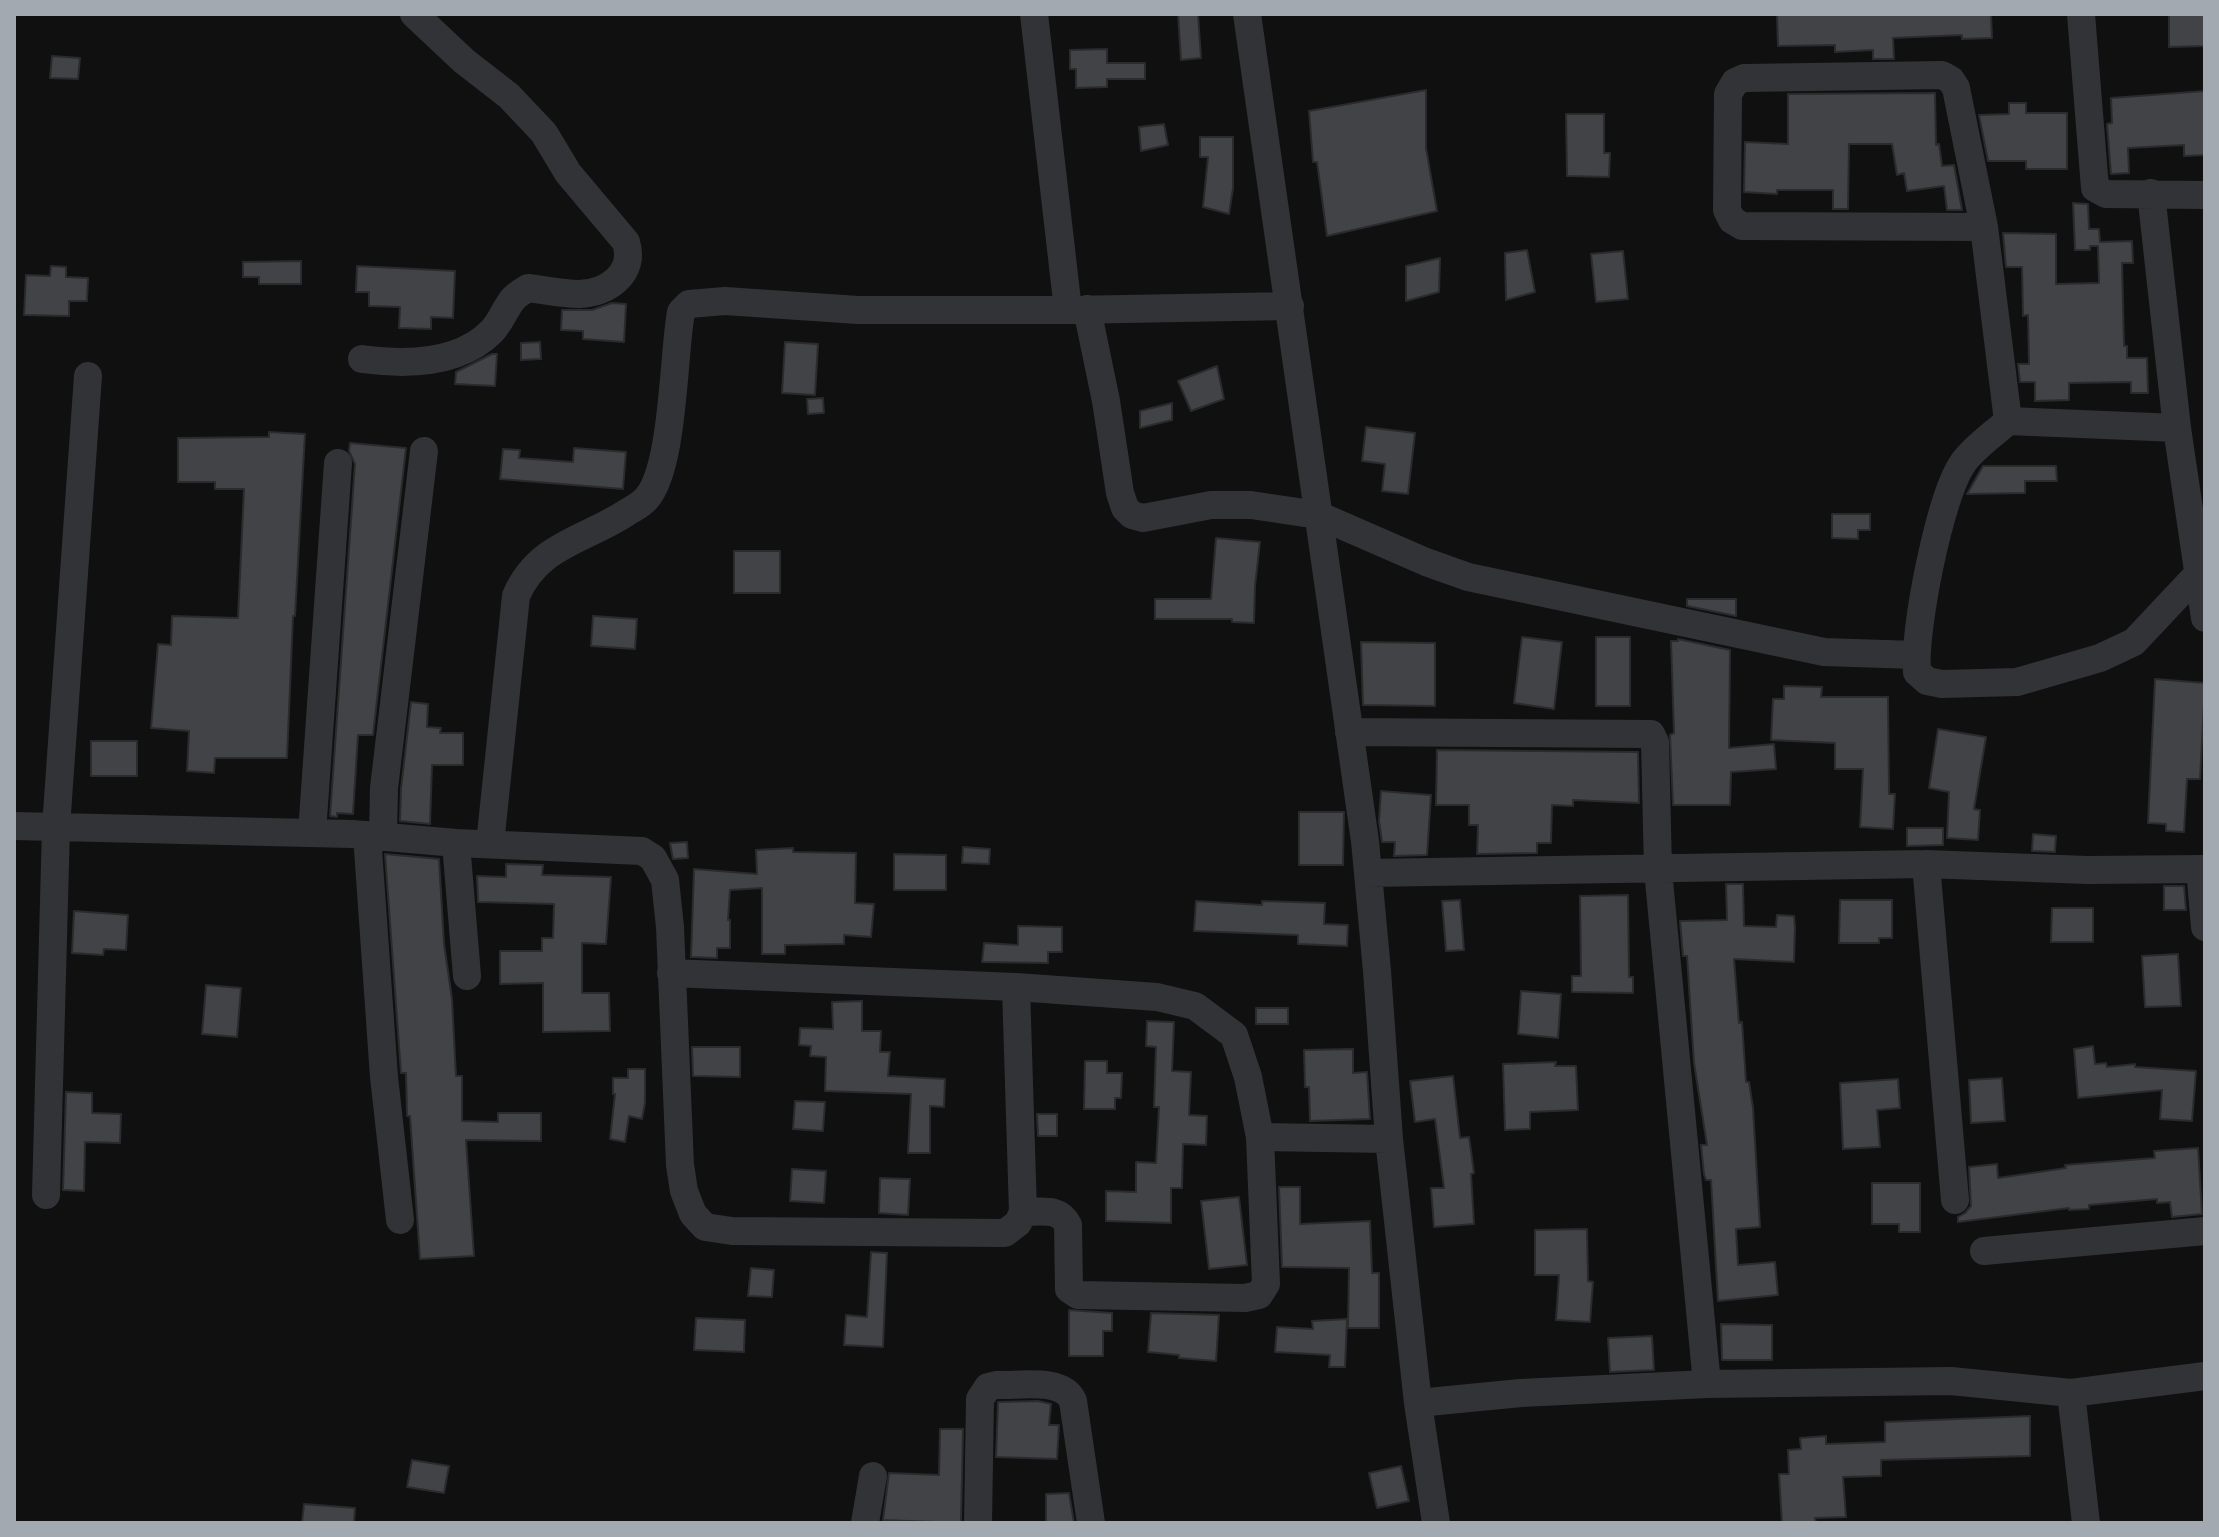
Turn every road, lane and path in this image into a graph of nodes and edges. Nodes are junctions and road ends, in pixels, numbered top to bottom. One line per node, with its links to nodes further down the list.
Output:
1 (414, 14): 10 (street)
2 (1034, 14): 9 (street)
3 (1247, 14): 8 (street)
4 (2081, 14): 5 (street)
5 (2151, 193): 6 (street); 13 (street)
6 (2205, 195)
7 (1984, 227): 7 (street); 12 (street)
8 (1290, 306): 9 (street); 16 (street)
9 (1077, 309): 16 (street); 26 (street)
10 (362, 359)
11 (88, 376): 22 (street)
12 (2008, 421): 13 (street); 19 (street)
13 (2177, 428): 17 (street)
14 (424, 451): 24 (street)
15 (338, 463): 23 (street)
16 (1318, 515): 19 (street); 20 (street)
17 (2197, 575): 18 (street); 19 (street)
18 (2205, 618)
19 (1915, 655)
20 (1349, 732): 29 (street); 30 (street)
21 (14, 826): 22 (street)
22 (56, 827): 23 (street); 37 (street)
23 (312, 833): 24 (street)
24 (375, 836): 25 (street); 40 (street)
25 (456, 843): 26 (street); 33 (street)
26 (490, 844): 32 (street)
27 (1926, 864): 28 (street); 29 (street); 38 (street)
28 (2202, 869): 31 (street)
29 (1658, 870): 30 (street); 44 (street)
30 (1368, 873): 36 (street)
31 (2205, 927)
32 (671, 973): 34 (street); 39 (street)
33 (467, 976)
34 (1016, 987): 35 (street); 39 (street)
35 (1260, 1137): 36 (street); 39 (street)
36 (1389, 1139): 46 (street)
37 (46, 1195)
38 (1955, 1200)
39 (1023, 1212)
40 (400, 1220)
41 (2205, 1231): 42 (street)
42 (1984, 1251)
43 (2205, 1376): 45 (street)
44 (1707, 1384): 45 (street); 46 (street)
45 (2071, 1393): 52 (street)
46 (1418, 1403): 51 (street)
47 (873, 1476): 48 (street)
48 (865, 1523)
49 (978, 1523): 50 (street)
50 (1091, 1523)
51 (1436, 1523)
52 (2086, 1523)

